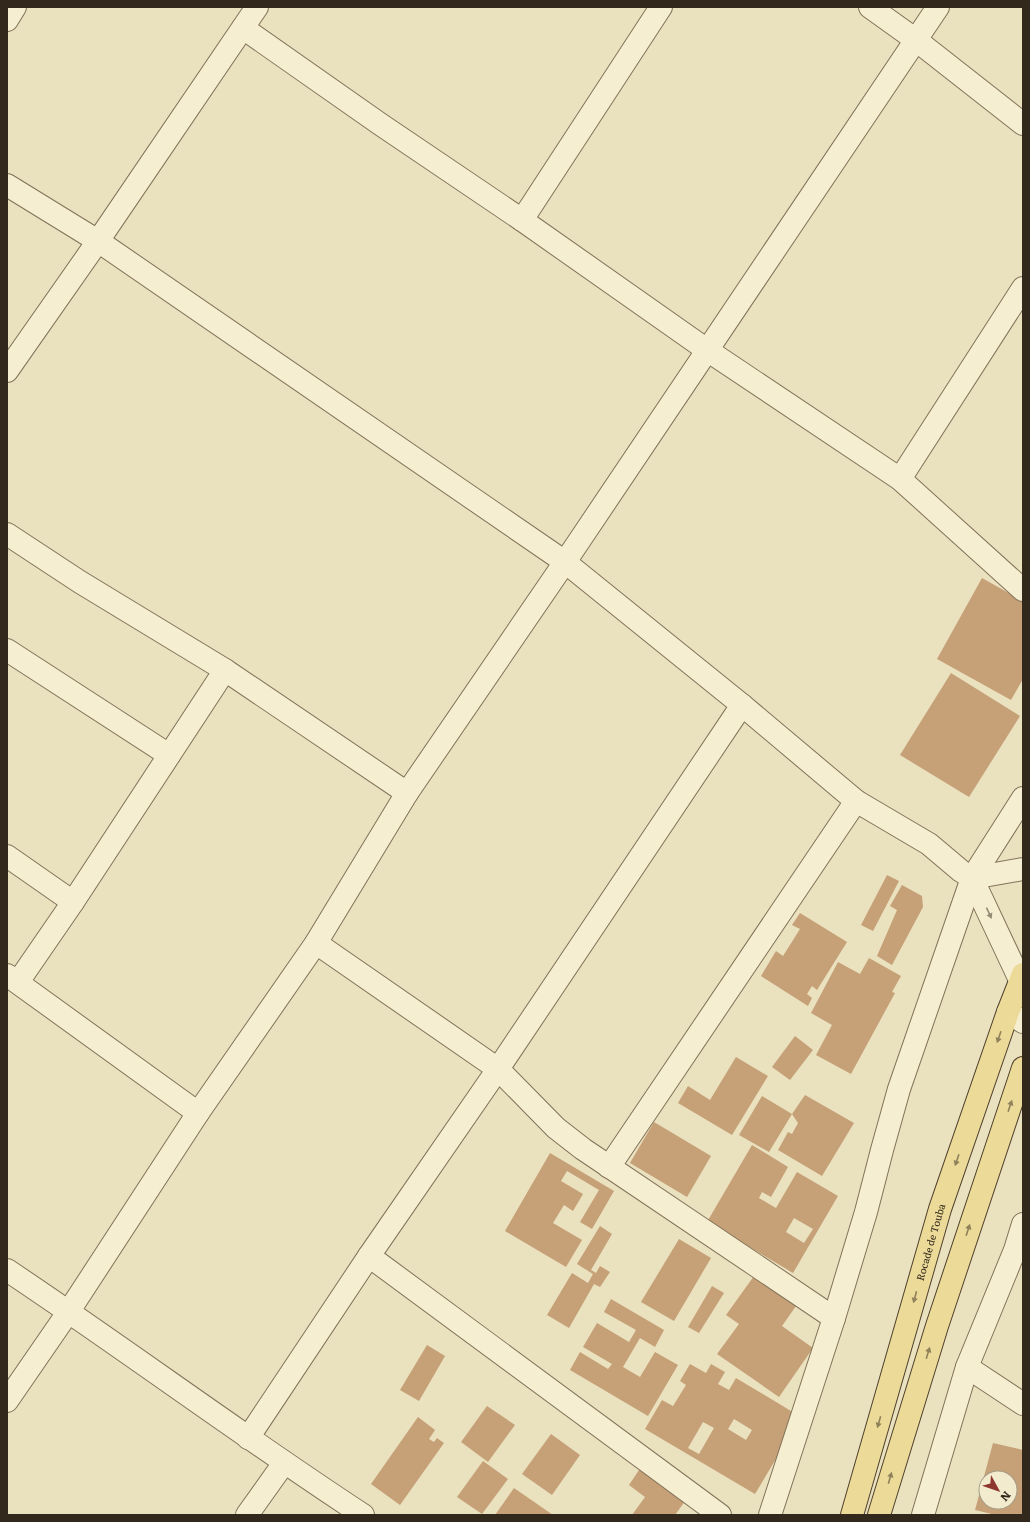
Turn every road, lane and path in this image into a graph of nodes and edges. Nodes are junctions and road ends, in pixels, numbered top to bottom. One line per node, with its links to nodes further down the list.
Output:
1 (15, 7): 6 (street)
2 (257, 7): 7 (street)
3 (661, 7): 11 (street)
4 (870, 7): 8 (street)
5 (938, 7): 8 (street)
6 (7, 20)
7 (243, 28): 11 (street); 12 (street)
8 (916, 40): 9 (street); 14 (street)
9 (1023, 124)
10 (7, 185): 12 (street)
11 (522, 220): 14 (street)
12 (98, 241): 15 (street); 18 (street)
13 (1023, 288): 16 (street)
14 (707, 350): 16 (street); 18 (street)
15 (7, 371)
16 (900, 480): 19 (street)
17 (7, 534): 21 (street)
18 (565, 562): 22 (street); 24 (street)
19 (1023, 590)
20 (7, 650): 23 (street)
21 (225, 670): 23 (street); 24 (street)
22 (742, 705): 26 (street); 36 (street)
23 (169, 756): 30 (street)
24 (407, 793): 31 (street)
25 (1023, 798): 29 (street)
26 (856, 801): 29 (street); 38 (street)
27 (7, 856): 30 (street)
28 (1023, 869): 29 (street)
29 (972, 878): 32 (street, one-way to 32); 43 (street)
30 (73, 902): 33 (street)
31 (316, 943): 36 (street); 37 (street)
32 (1022, 977): 34 (main road, Rocade de Touba)
33 (13, 978): 37 (street)
34 (1016, 1017): 53 (main road, Rocade de Touba, one-way to 53)
35 (1023, 1068): 54 (main road, one-way to 35)
36 (498, 1069): 38 (street); 40 (street)
37 (198, 1113): 42 (street)
38 (609, 1167): 43 (street)
39 (1023, 1224): 44 (street)
40 (369, 1256): 47 (street); 51 (street)
41 (7, 1270): 42 (street)
42 (69, 1311): 45 (street); 47 (street)
43 (834, 1318): 52 (street)
44 (967, 1367): 46 (street); 55 (street)
45 (7, 1401)
46 (1023, 1404)
47 (248, 1438): 48 (street)
48 (284, 1463): 49 (street); 50 (street)
49 (247, 1515)
50 (362, 1515)
51 (720, 1515)
52 (770, 1515)
53 (852, 1515)
54 (879, 1515)
55 (923, 1515)

